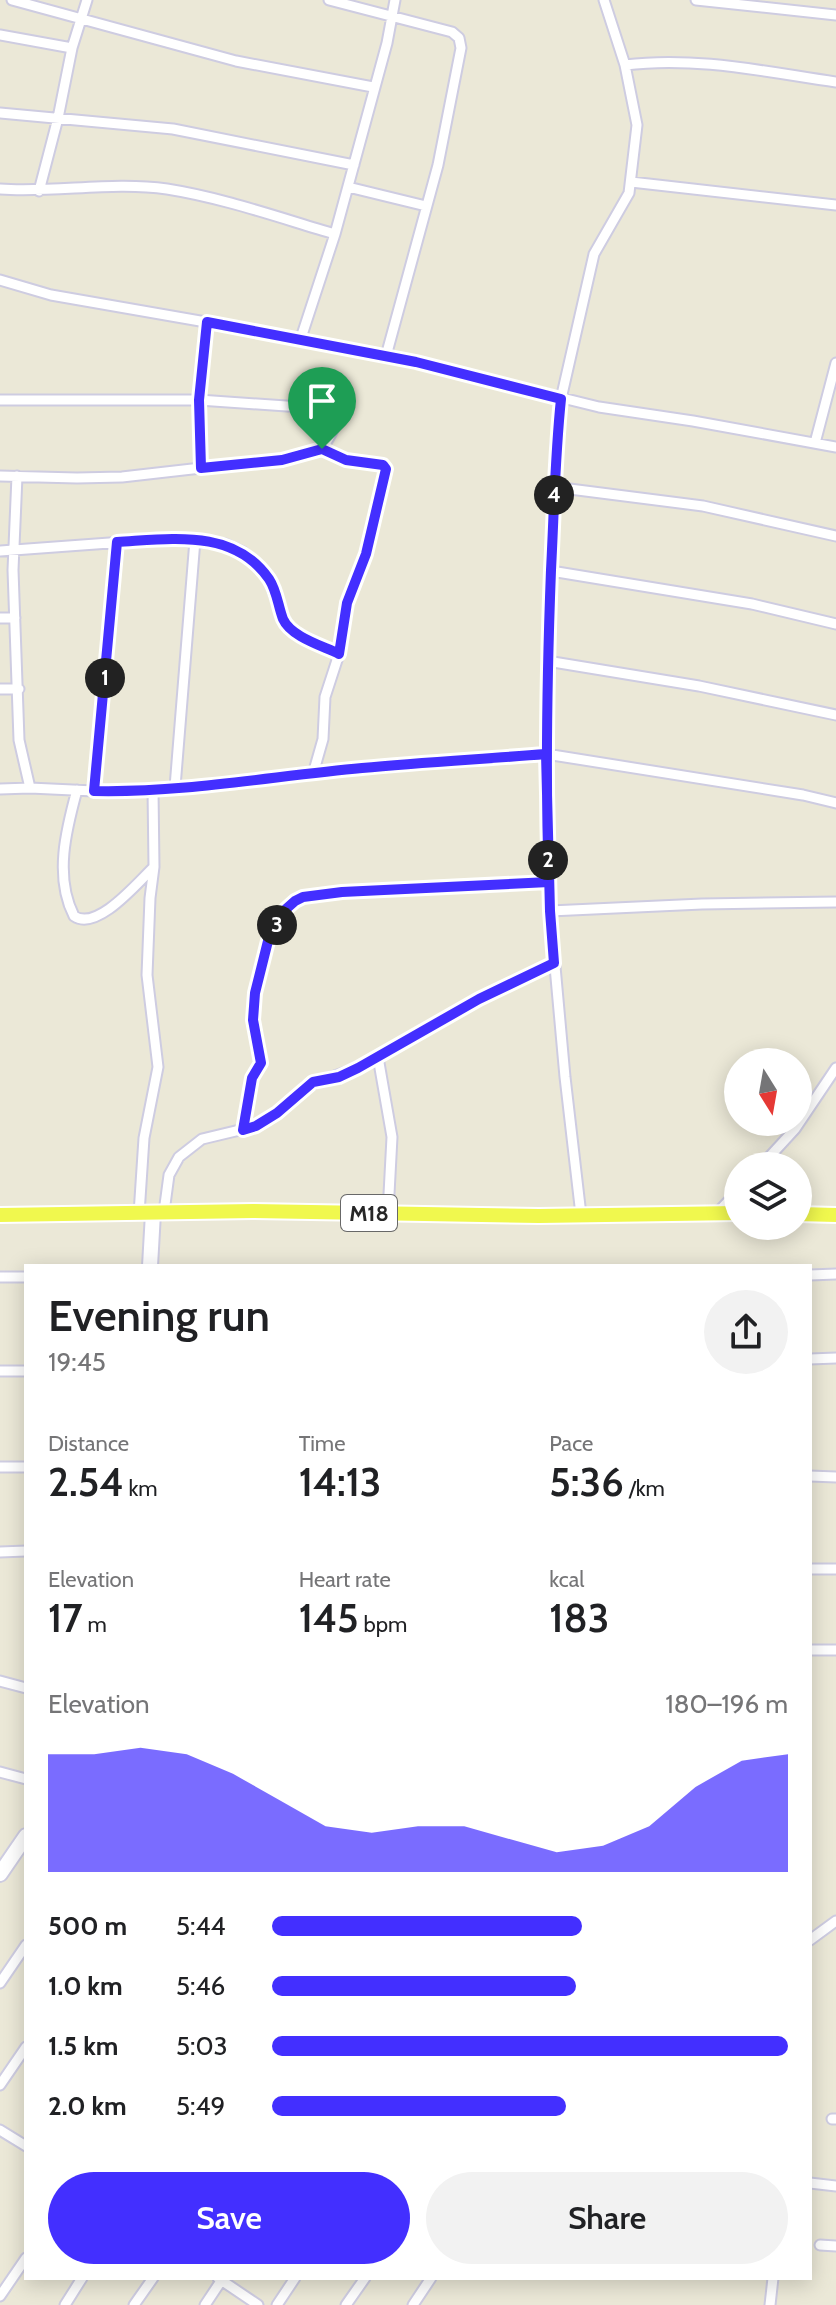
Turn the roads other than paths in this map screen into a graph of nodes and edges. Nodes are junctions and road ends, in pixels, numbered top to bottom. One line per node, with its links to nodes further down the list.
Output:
1 (12, 0): 9 (street)
2 (87, 0): 9 (street)
3 (329, 0): 7 (street)
4 (395, 0): 7 (street)
5 (604, 0): 12 (street)
6 (696, 0): 8 (street)
7 (392, 15): 14 (street); 23 (street)
8 (836, 15)
9 (82, 17): 11 (street); 14 (street)
10 (0, 35): 11 (street)
11 (72, 48): 16 (street)
12 (625, 65): 13 (street); 18 (street)
13 (836, 82)
14 (373, 87): 17 (street)
15 (0, 113): 16 (street)
16 (58, 118): 17 (street); 21 (street)
17 (354, 165): 19 (street)
18 (631, 182): 22 (street); 30 (street)
19 (348, 187): 23 (street); 24 (street)
20 (0, 189): 21 (street)
21 (39, 191): 24 (street)
22 (836, 205)
23 (426, 206): 28 (street)
24 (335, 234): 27 (street)
25 (0, 280): 26 (street)
26 (207, 322): 27 (street); 32 (street)
27 (300, 341): 28 (street)
28 (386, 356): 30 (street)
29 (836, 363): 33 (street)
30 (561, 399): 33 (street); 39 (street)
31 (0, 400): 32 (street)
32 (199, 400): 35 (street); 36 (street)
33 (815, 443): 34 (street)
34 (836, 447)
35 (322, 449): 36 (street); 49 (street)
36 (201, 468): 38 (street)
37 (0, 476): 38 (street)
38 (17, 476): 44 (street)
39 (554, 487): 40 (street); 45 (street)
40 (836, 536)
41 (195, 540): 42 (street); 49 (street); 56 (street)
42 (117, 542): 44 (street); 61 (street)
43 (0, 551): 44 (street)
44 (16, 551): 47 (street)
45 (551, 571): 48 (street); 50 (street)
46 (0, 618): 47 (street)
47 (15, 618): 52 (street)
48 (836, 624)
49 (339, 654): 55 (street)
50 (547, 661): 53 (street); 54 (street)
51 (0, 689): 52 (street)
52 (19, 689): 57 (street)
53 (836, 715)
54 (546, 754): 55 (street); 62 (street); 64 (street)
55 (313, 774): 56 (street)
56 (175, 787): 60 (street)
57 (30, 788): 58 (street); 59 (street)
58 (0, 789)
59 (77, 790): 61 (street); 63 (street)
60 (153, 790): 61 (street); 63 (street)
61 (94, 791)
62 (836, 803)
63 (154, 867): 75 (street)
64 (549, 882): 66 (street); 70 (street)
65 (836, 902): 66 (street)
66 (550, 911): 67 (street)
67 (554, 963): 68 (street); 79 (street)
68 (378, 1057): 70 (street); 76 (street)
69 (836, 1068): 71 (street)
70 (243, 1130): 75 (street)
71 (774, 1152)
72 (724, 1206): 73 (street)
73 (718, 1212): 74 (main road, M18); 79 (main road, M18)
74 (724, 1212)
75 (152, 1213): 76 (main road, M18); 78 (main road, M18); 81 (street)
76 (391, 1213): 79 (main road, M18)
77 (812, 1214): 80 (main road)
78 (0, 1215)
79 (581, 1215)
80 (836, 1215)
81 (150, 1264)
82 (836, 1274): 83 (street)
83 (812, 1275)
84 (0, 1277): 85 (street)
85 (24, 1277)
86 (836, 1358): 87 (street)
87 (812, 1359)
88 (0, 1371): 89 (street)
89 (24, 1371)
90 (0, 1467): 91 (street)
91 (24, 1467)
92 (812, 1476): 93 (street)
93 (836, 1477)
94 (24, 1551): 95 (street)
95 (0, 1552)
96 (812, 1569): 97 (street)
97 (836, 1569)
98 (812, 1650): 99 (street)
99 (836, 1650)
100 (0, 1681): 101 (street)
101 (24, 1687)
102 (0, 1772): 103 (street)
103 (24, 1778)
104 (24, 1839): 105 (street)
105 (2, 1867)
106 (836, 1921): 107 (street)
107 (812, 1939)
108 (24, 1948): 109 (street)
109 (0, 1983)
110 (24, 2050): 111 (street)
111 (0, 2085)
112 (0, 2130): 113 (street)
113 (24, 2145)
114 (812, 2183): 115 (street)
115 (836, 2186)
116 (820, 2245): 117 (street)
117 (836, 2246)
118 (24, 2261): 127 (street)
119 (81, 2280): 128 (street)
120 (152, 2280): 129 (street)
121 (220, 2280): 130 (street)
122 (222, 2280): 131 (street)
123 (294, 2280): 132 (street)
124 (364, 2280): 133 (street)
125 (430, 2280): 134 (street)
126 (773, 2280): 135 (street)
127 (0, 2296)
128 (65, 2305)
129 (134, 2305)
130 (205, 2305)
131 (258, 2305)
132 (277, 2305)
133 (346, 2305)
134 (413, 2305)
135 (770, 2305)

